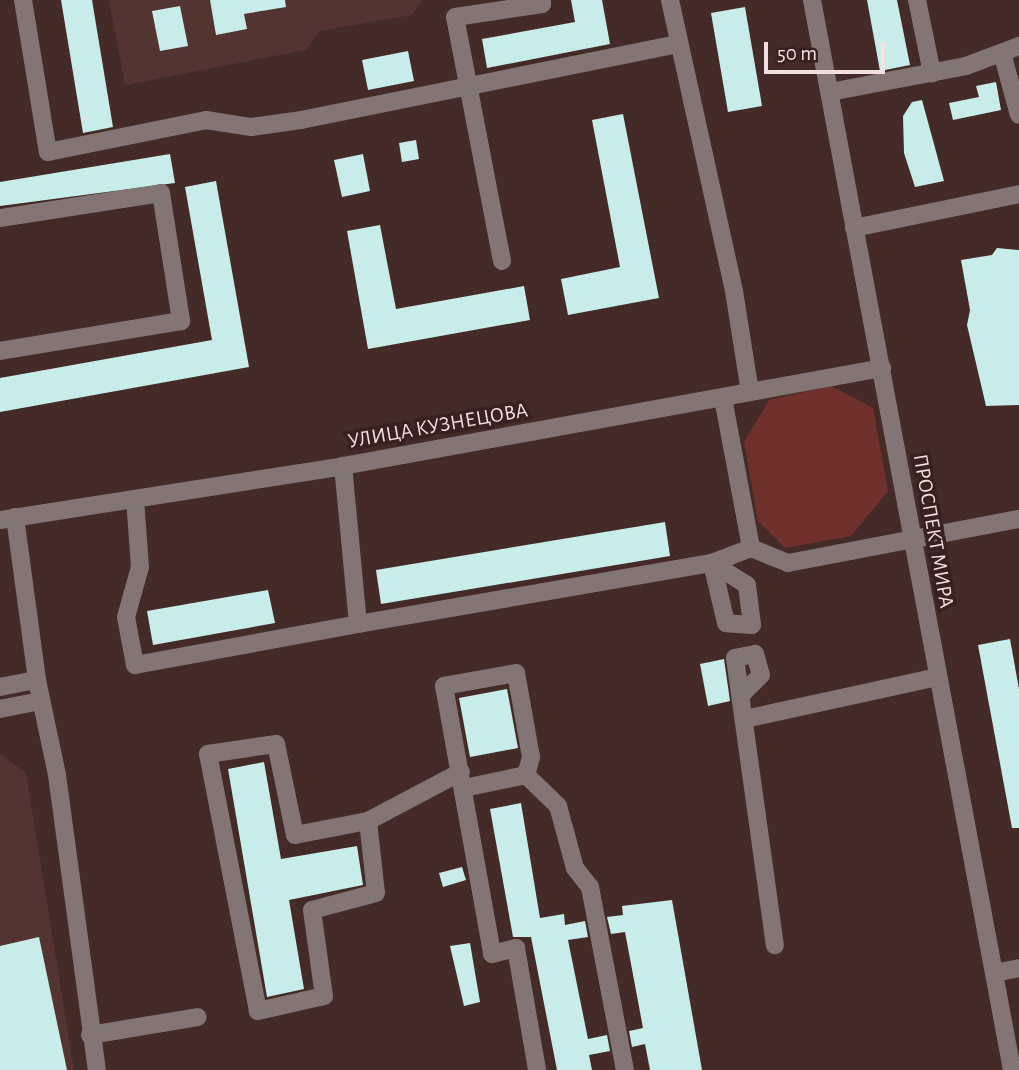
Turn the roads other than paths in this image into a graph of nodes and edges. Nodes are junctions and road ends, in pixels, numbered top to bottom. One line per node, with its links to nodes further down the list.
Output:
1 (23, 0): 11 (street)
2 (542, 0): 6 (street)
3 (670, 0): 7 (street)
4 (812, 0): 12 (street, ПРОСПЕКТ МИРА)
5 (917, 0): 10 (street)
6 (454, 8): 11 (street)
7 (678, 44): 11 (street); 20 (street)
8 (1019, 46): 9 (street)
9 (1002, 53): 10 (street); 13 (street)
10 (932, 73): 12 (street)
11 (467, 83): 17 (street)
12 (830, 92): 16 (street, ПРОСПЕКТ МИРА)
13 (1019, 115)
14 (1019, 194): 16 (street)
15 (0, 218): 18 (street)
16 (854, 228): 19 (street, ПРОСПЕКТ МИРА)
17 (502, 261)
18 (0, 351)
19 (882, 368): 20 (street, УЛИЦА КУЗНЕЦОВА); 26 (street, ПРОСПЕКТ МИРА)
20 (750, 392): 21 (street, УЛИЦА КУЗНЕЦОВА)
21 (723, 398): 22 (street, УЛИЦА КУЗНЕЦОВА); 27 (street)
22 (343, 466): 23 (street, УЛИЦА КУЗНЕЦОВА); 29 (street)
23 (135, 499): 24 (street, УЛИЦА КУЗНЕЦОВА); 29 (street)
24 (7, 519): 28 (street)
25 (1019, 519): 26 (street)
26 (911, 540): 27 (street); 30 (street, ПРОСПЕКТ МИРА)
27 (751, 548): 29 (street)
28 (9, 555): 31 (street)
29 (358, 624)
30 (937, 677): 36 (street); 42 (street, ПРОСПЕКТ МИРА)
31 (37, 680): 32 (street); 34 (street)
32 (0, 687)
33 (741, 695): 36 (street)
34 (40, 701): 35 (street); 44 (street)
35 (0, 709)
36 (745, 719): 40 (street)
37 (526, 775): 38 (street); 38 (street); 47 (street)
38 (463, 780): 39 (street); 46 (street)
39 (368, 821): 39 (street)
40 (775, 945)
41 (1019, 968): 42 (street)
42 (994, 973): 48 (street, ПРОСПЕКТ МИРА)
43 (198, 1017): 44 (street)
44 (90, 1035): 45 (street)
45 (96, 1070)
46 (537, 1070)
47 (625, 1070)
48 (1012, 1070)

